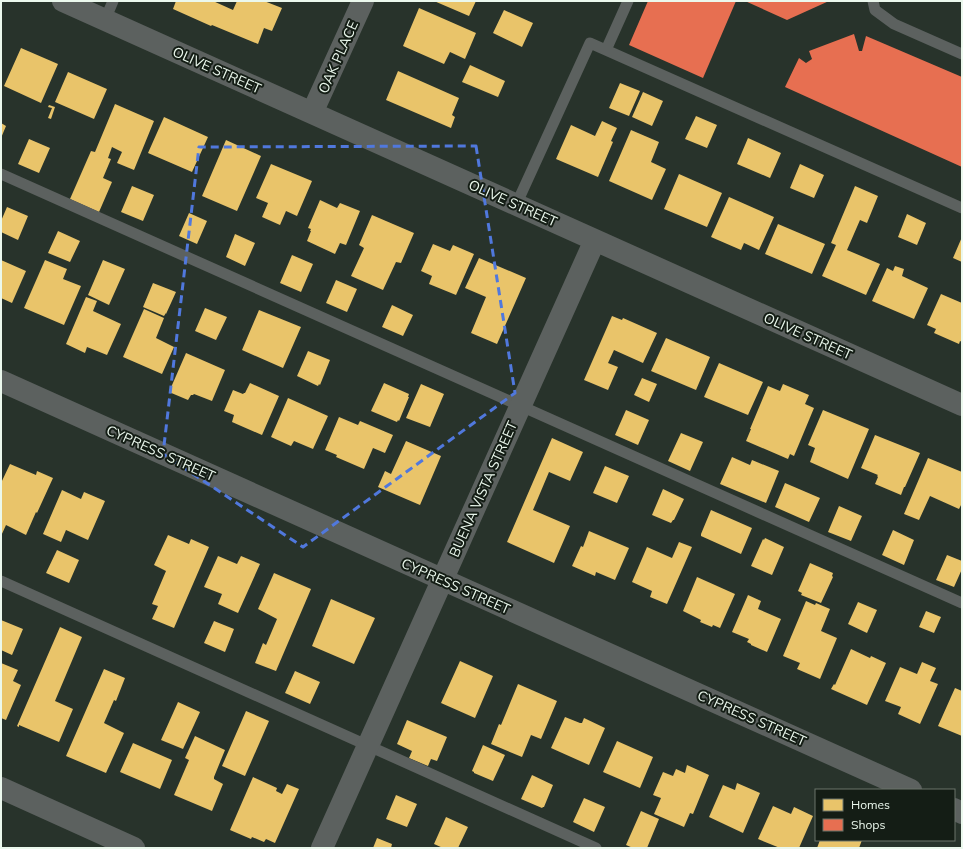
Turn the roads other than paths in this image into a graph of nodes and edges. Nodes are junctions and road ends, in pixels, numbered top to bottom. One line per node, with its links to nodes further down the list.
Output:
1 (63, 1): 5 (street, OLIVE STREET)
2 (363, 1): 8 (street, OAK PLACE)
3 (628, 1): 6 (lane)
4 (873, 1): 7 (lane)
5 (109, 10): 8 (street, OLIVE STREET)
6 (606, 50): 10 (lane); 11 (lane)
7 (962, 54)
8 (312, 113): 10 (street, OLIVE STREET)
9 (1, 174): 15 (lane)
10 (516, 205): 12 (street, OLIVE STREET)
11 (962, 208)
12 (595, 240): 14 (street, OLIVE STREET); 15 (street, BUENA VISTA STREET)
13 (1, 381): 16 (street, CYPRESS STREET)
14 (962, 405)
15 (520, 406): 16 (street, BUENA VISTA STREET); 18 (lane)
16 (443, 579): 19 (street, BUENA VISTA STREET); 21 (street, CYPRESS STREET)
17 (1, 581): 19 (lane)
18 (962, 603)
19 (368, 746): 23 (street, BUENA VISTA STREET); 24 (lane)
20 (1, 788): 22 (street)
21 (909, 789)
22 (134, 848)
23 (322, 848)
24 (596, 848)

